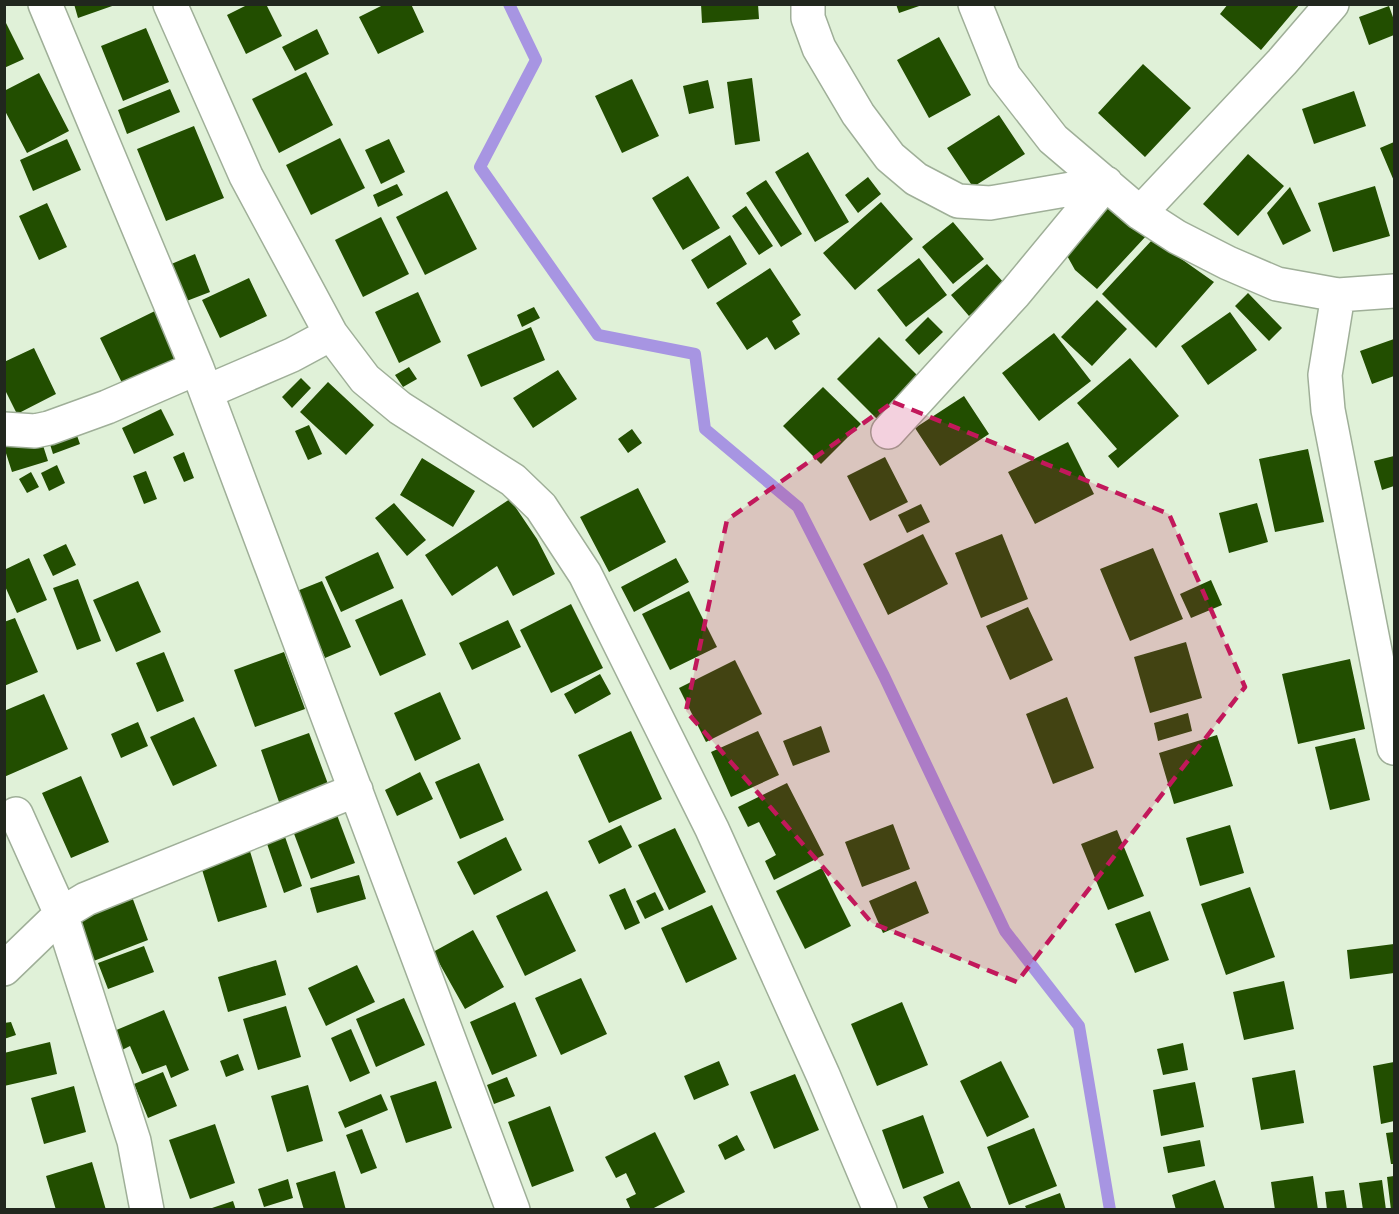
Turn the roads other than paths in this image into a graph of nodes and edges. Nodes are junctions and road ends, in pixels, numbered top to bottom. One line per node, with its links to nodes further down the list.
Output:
1 (45, 4): 11 (street)
2 (170, 4): 10 (street)
3 (807, 4): 6 (street)
4 (975, 4): 6 (street)
5 (1332, 4): 7 (street)
6 (1106, 183): 7 (street); 13 (street)
7 (1140, 213): 9 (street)
8 (1395, 291): 9 (street)
9 (1338, 295): 14 (street)
10 (331, 334): 11 (street); 21 (street)
11 (201, 380): 12 (street); 15 (street)
12 (4, 429)
13 (888, 432)
14 (1395, 748)
15 (356, 790): 17 (street); 20 (street)
16 (16, 814): 17 (street)
17 (61, 914): 18 (street); 19 (street)
18 (4, 969)
19 (147, 1209)
20 (513, 1209)
21 (880, 1209)

